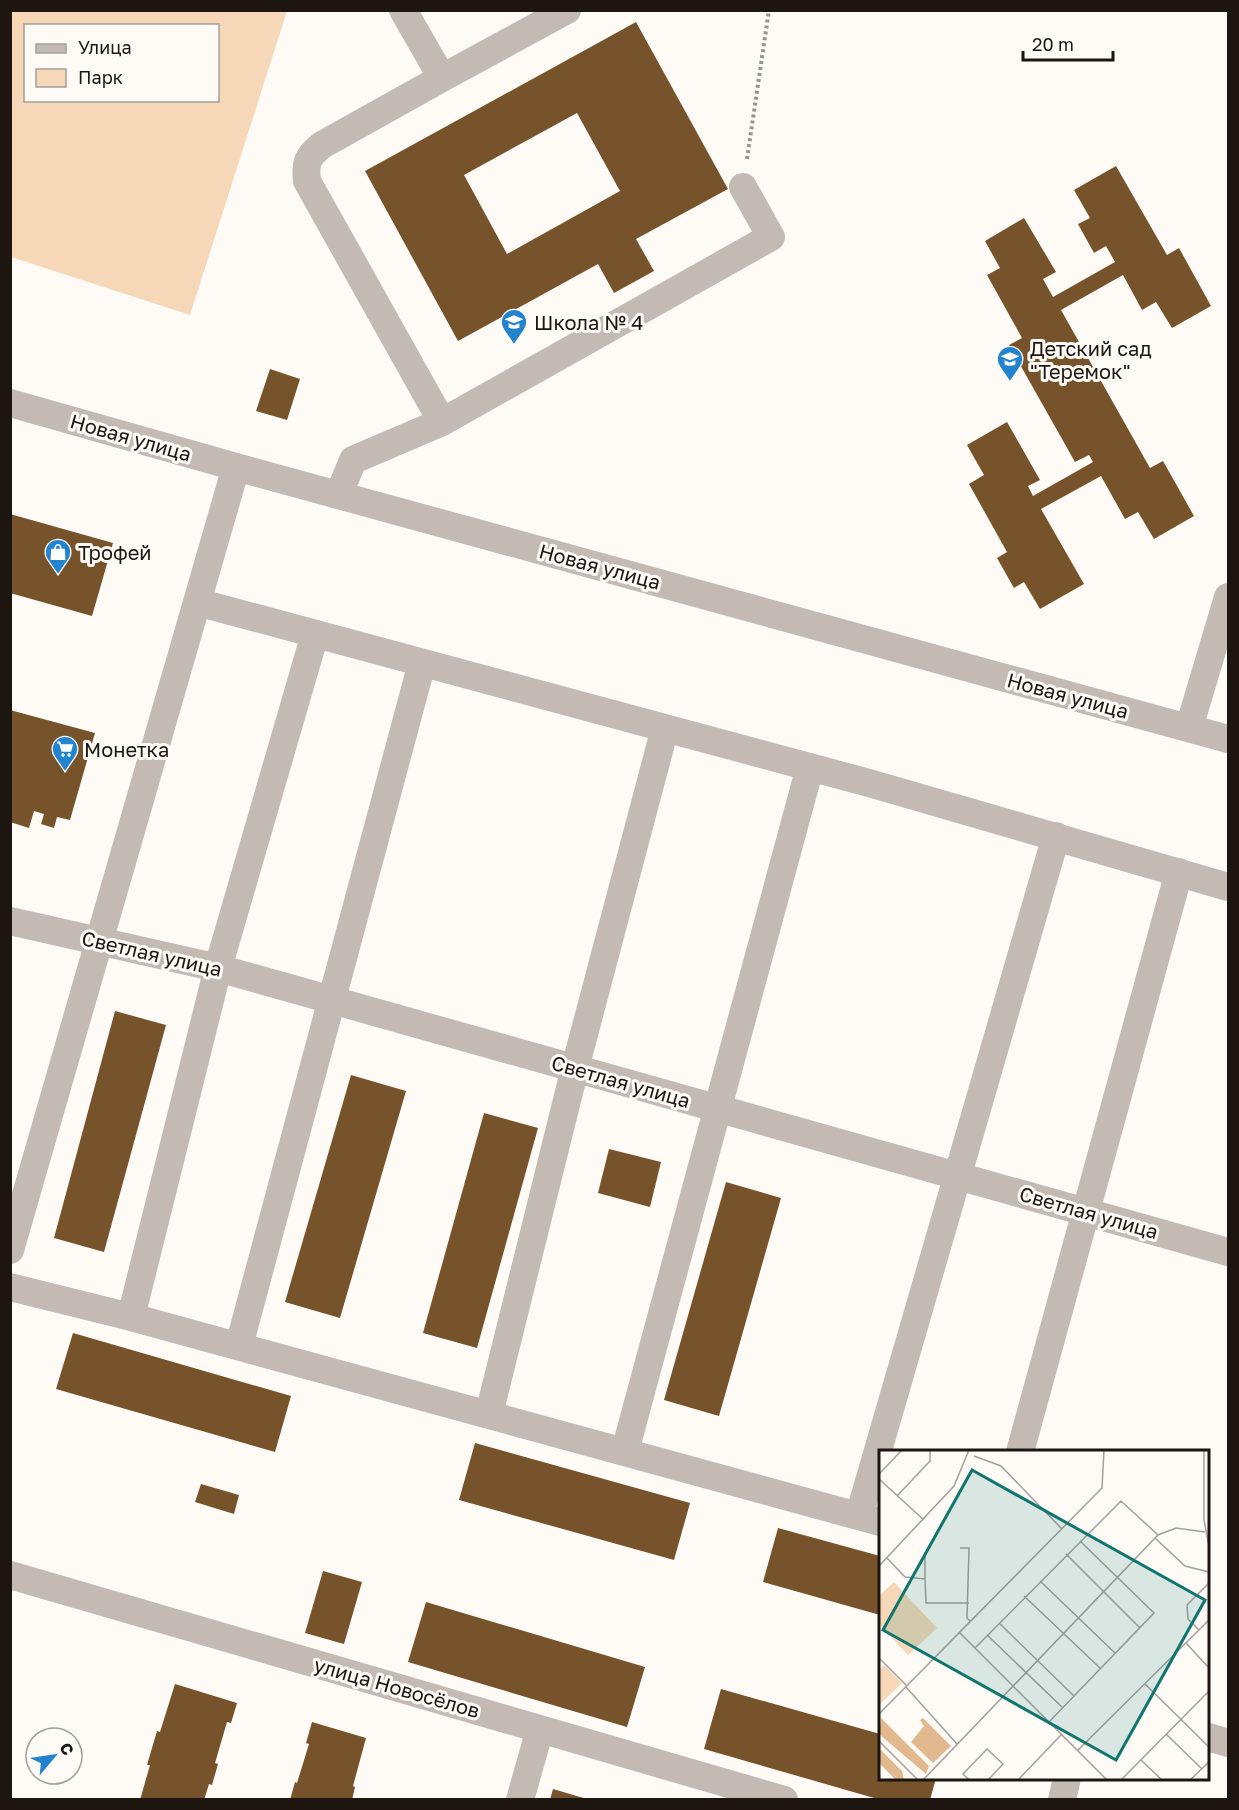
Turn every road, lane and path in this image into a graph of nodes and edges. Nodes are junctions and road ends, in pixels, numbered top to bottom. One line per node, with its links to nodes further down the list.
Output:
1 (403, 10): 4 (street)
2 (567, 10): 4 (street)
3 (769, 10): 5 (path)
4 (442, 78): 7 (street)
5 (743, 187): 7 (street)
6 (10, 403): 8 (street, Новая улица)
7 (442, 422): 9 (street)
8 (236, 466): 9 (street, Новая улица); 11 (street)
9 (339, 494): 15 (street, Новая улица)
10 (1228, 597): 15 (street)
11 (197, 602): 12 (street); 22 (street)
12 (315, 634): 13 (street); 23 (street)
13 (422, 663): 14 (street); 24 (street)
14 (665, 728): 17 (street); 25 (street)
15 (1189, 728): 16 (street, Новая улица)
16 (1228, 739)
17 (810, 767): 18 (street); 26 (street)
18 (1056, 836): 19 (street); 27 (street)
19 (1179, 872): 20 (street); 28 (street)
20 (1228, 887)
21 (10, 921): 22 (street, Светлая улица)
22 (99, 941): 23 (street, Светлая улица); 29 (street)
23 (218, 968): 24 (street, Светлая улица); 32 (street)
24 (332, 999): 25 (street, Светлая улица); 33 (street)
25 (574, 1068): 26 (street, Светлая улица); 34 (street)
26 (718, 1108): 27 (street, Светлая улица); 37 (street)
27 (958, 1175): 28 (street, Светлая улица); 35 (street)
28 (1086, 1212): 30 (street, Светлая улица); 36 (street)
29 (10, 1250)
30 (1228, 1252)
31 (10, 1287): 32 (street)
32 (131, 1317): 33 (street)
33 (239, 1346): 34 (street)
34 (489, 1414): 37 (street)
35 (888, 1450)
36 (1021, 1450)
37 (625, 1451): 39 (street)
38 (879, 1484): 39 (street)
39 (870, 1519)
40 (10, 1575): 41 (street, улица Новосёлов)
41 (540, 1729): 45 (street); 46 (street, улица Новосёлов)
42 (1209, 1737): 43 (street)
43 (1228, 1743)
44 (1067, 1780): 47 (street)
45 (520, 1800)
46 (784, 1800)
47 (1062, 1800)

